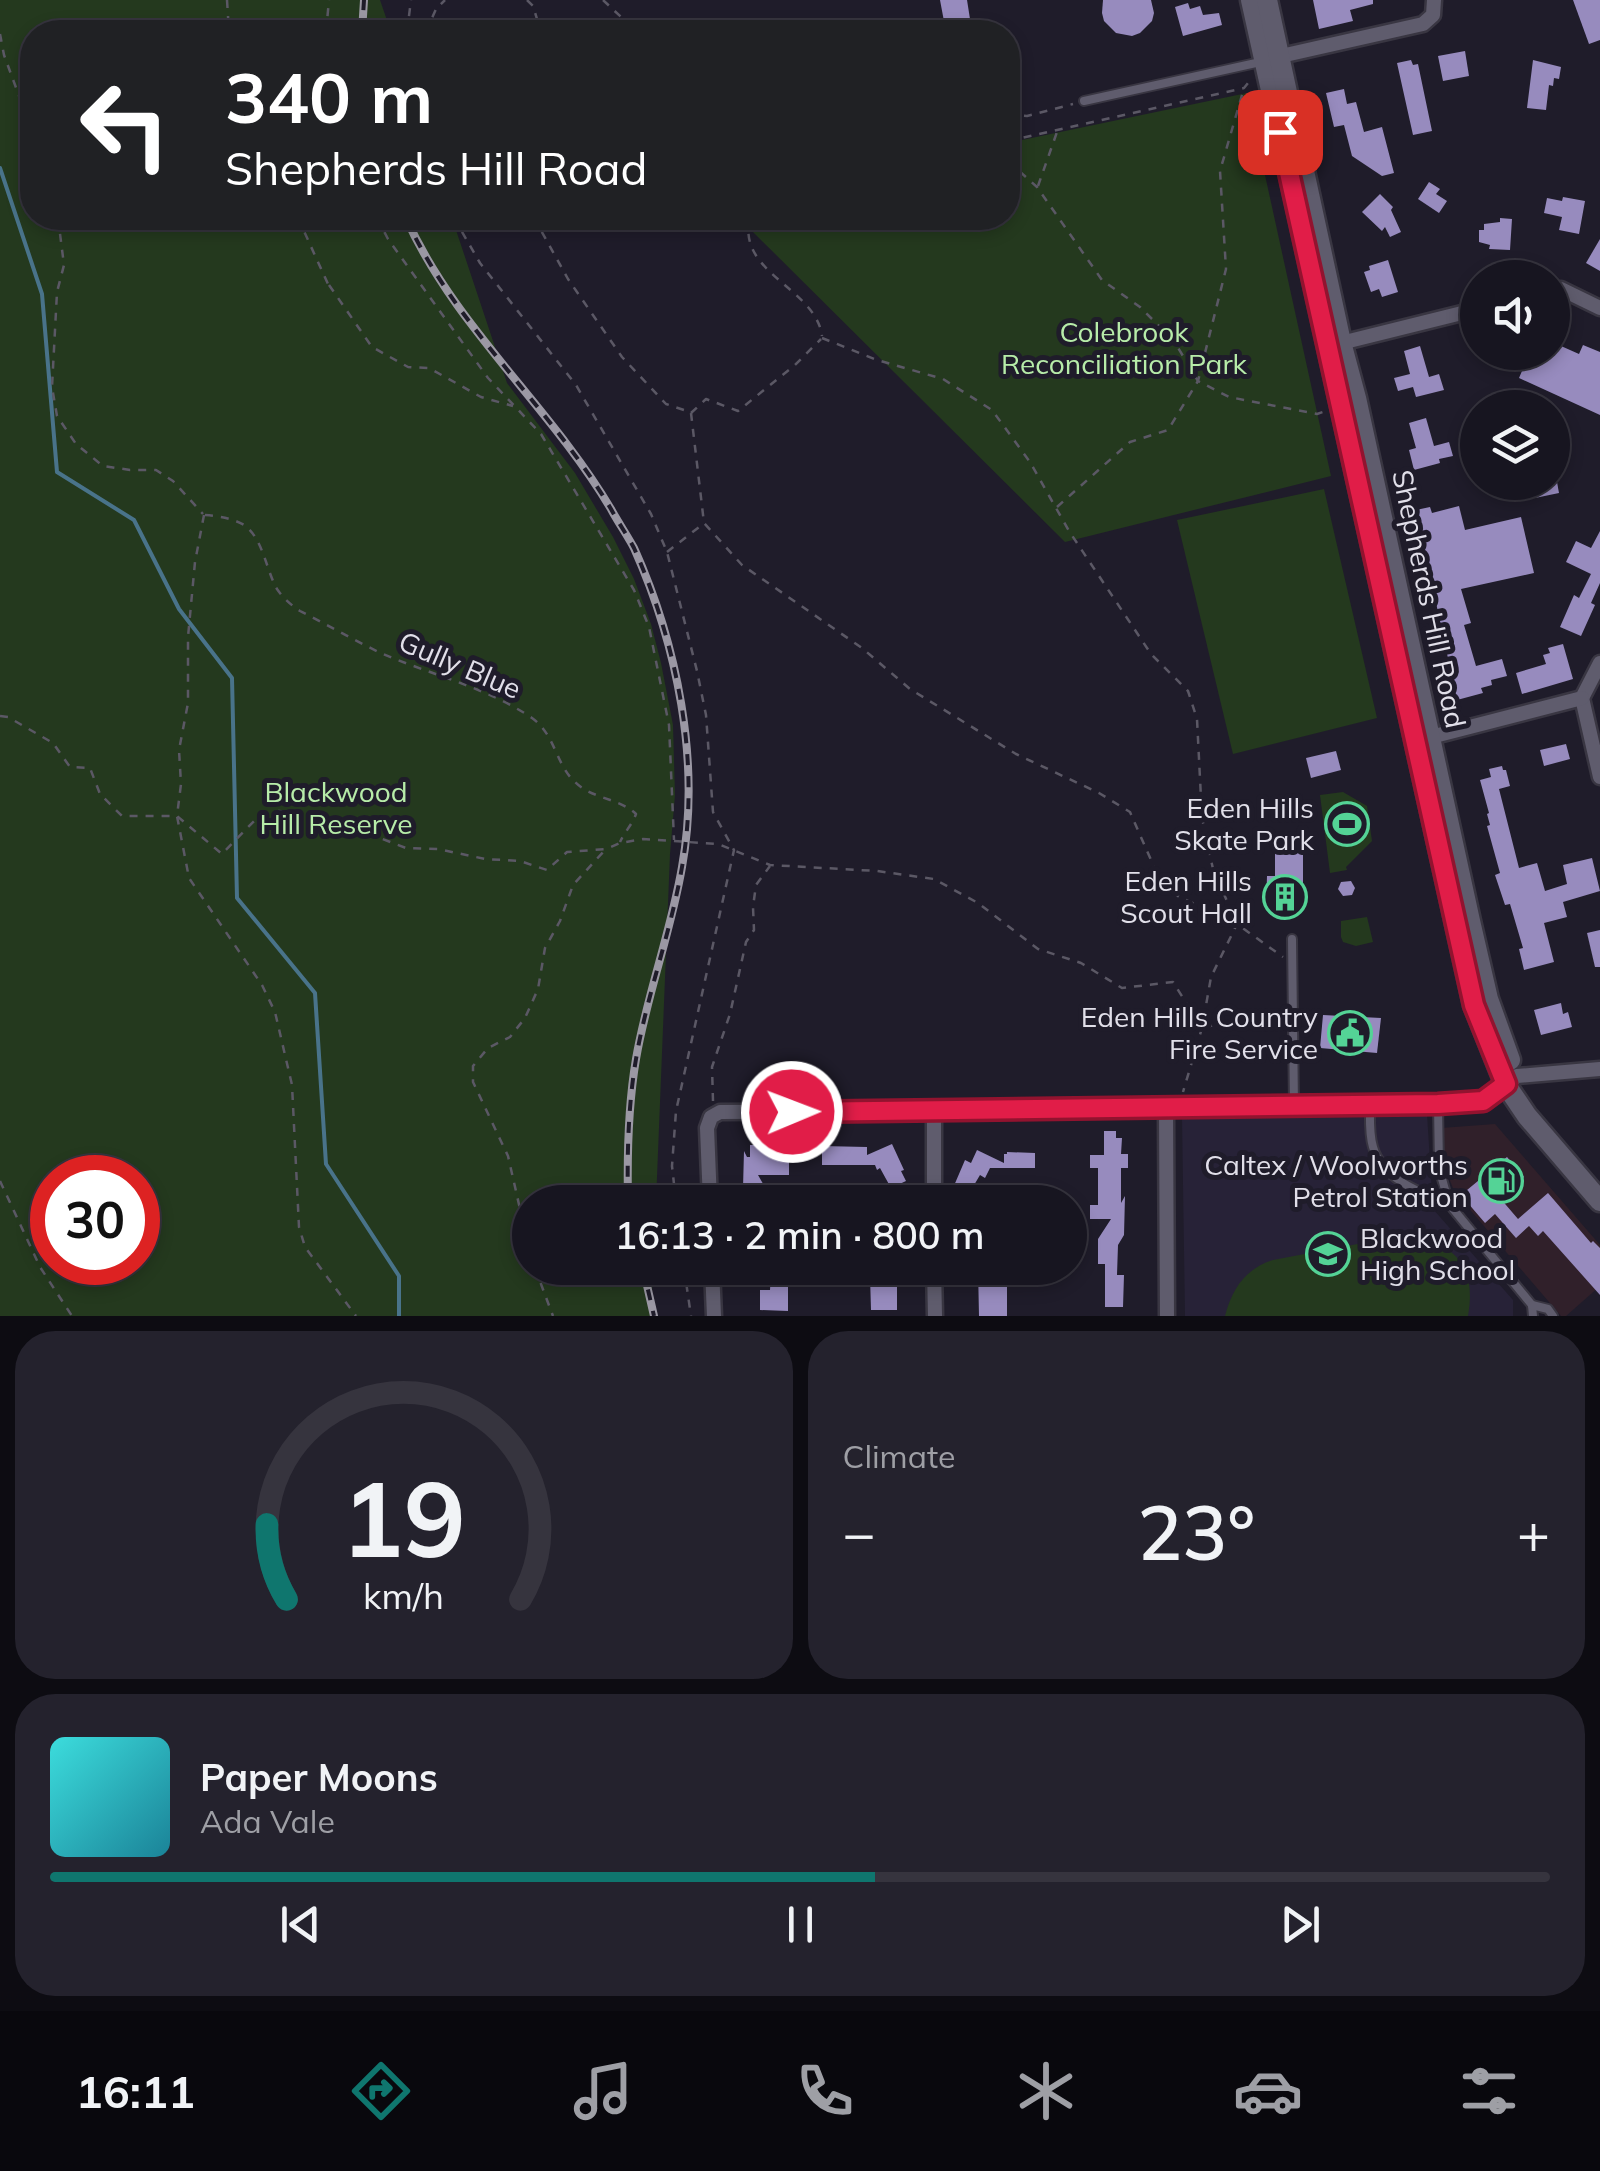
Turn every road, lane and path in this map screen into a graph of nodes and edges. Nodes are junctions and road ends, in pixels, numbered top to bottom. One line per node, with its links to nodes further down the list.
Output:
1 (445, 0): 6 (path)
2 (604, 0): 7 (path)
3 (1251, 0): 9 (main road, Shepherds Hill Road)
4 (1267, 0): 9 (main road, Shepherds Hill Road)
5 (1434, 0): 9 (street)
6 (431, 20)
7 (625, 20)
8 (0, 34): 11 (path)
9 (1273, 58): 10 (path); 12 (lane); 30 (main road, Shepherds Hill Road)
10 (1244, 88): 14 (path); 31 (path)
11 (20, 98)
12 (1084, 101): 13 (path)
13 (1020, 116)
14 (1057, 131): 15 (path); 17 (path)
15 (1020, 139)
16 (1020, 172): 17 (path)
17 (1037, 188): 31 (path)
18 (60, 230): 36 (path)
19 (303, 230): 24 (path)
20 (383, 230): 33 (path)
21 (461, 230): 38 (path)
22 (541, 230): 34 (path)
23 (749, 230): 29 (path)
24 (328, 285): 27 (path); 33 (path)
25 (1570, 294): 26 (street)
26 (1600, 308)
27 (344, 311)
28 (1460, 313): 30 (street)
29 (822, 338): 34 (path); 35 (path)
30 (1334, 344): 32 (main road, Shepherds Hill Road); 42 (main road, Shepherds Hill Road)
31 (1198, 381): 32 (path); 35 (path)
32 (1340, 405): 42 (main road, Shepherds Hill Road)
33 (514, 406): 45 (path)
34 (692, 413): 37 (path)
35 (1056, 508): 50 (path)
36 (204, 515): 44 (path); 46 (path, Gully Blue)
37 (704, 524): 38 (path); 50 (path)
38 (667, 552): 48 (path)
39 (1600, 663): 40 (street)
40 (1582, 698): 42 (street); 43 (street)
41 (0, 716): 44 (path)
42 (1423, 739): 56 (main road, Shepherds Hill Road)
43 (1600, 777)
44 (177, 816): 47 (path); 78 (path)
45 (674, 842): 46 (path); 48 (path)
46 (620, 843): 47 (path)
47 (606, 849): 66 (path)
48 (734, 850): 49 (path); 67 (path)
49 (770, 865): 54 (path); 63 (path)
50 (1237, 924): 52 (path); 54 (path)
51 (1292, 939): 52 (lane)
52 (1292, 962): 53 (lane)
53 (1293, 1026): 54 (path); 59 (lane)
54 (1202, 1028): 60 (path)
55 (1600, 1069): 56 (street)
56 (1512, 1080): 57 (street); 64 (main road, Shepherds Hill Road); 70 (main road, Shepherds Hill Road)
57 (1438, 1104): 58 (street); 71 (lane)
58 (1370, 1105): 59 (street); 71 (lane)
59 (1294, 1106): 60 (street)
60 (1182, 1108): 61 (street)
61 (1166, 1109): 62 (street); 83 (street)
62 (934, 1110): 63 (street); 69 (street)
63 (711, 1117): 68 (street)
64 (1600, 1180)
65 (0, 1181): 77 (path)
66 (515, 1185)
67 (674, 1185)
68 (709, 1185)
69 (934, 1185)
70 (1600, 1201)
71 (1449, 1204): 76 (lane)
72 (541, 1285): 79 (path)
73 (686, 1285): 80 (path)
74 (713, 1285): 81 (street)
75 (934, 1285): 82 (street)
76 (1532, 1305): 84 (lane); 85 (lane)
77 (72, 1316)
78 (356, 1316)
79 (553, 1316)
80 (691, 1316)
81 (714, 1316)
82 (934, 1316)
83 (1167, 1316)
84 (1533, 1316)
85 (1554, 1316)

